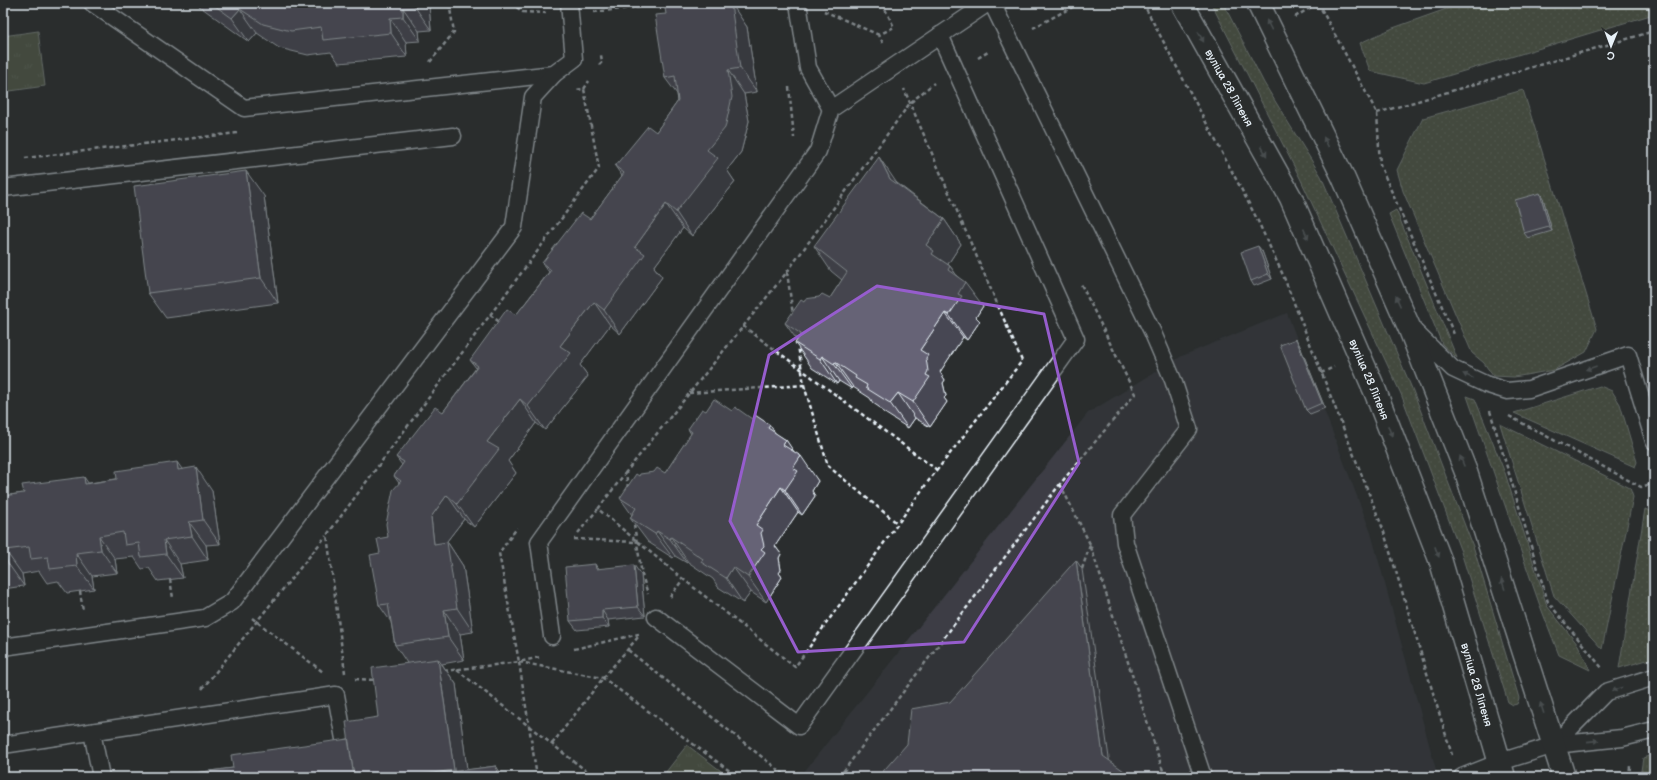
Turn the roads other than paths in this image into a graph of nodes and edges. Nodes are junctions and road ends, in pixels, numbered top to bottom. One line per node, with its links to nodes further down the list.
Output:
1 (92, 3): 9 (lane)
2 (798, 3): 10 (lane)
3 (988, 3): 8 (lane)
4 (992, 3): 26 (lane)
5 (1182, 3): 24 (main road, вуліца 28 Ліпеня, one-way to 24)
6 (1258, 3): 13 (main road, one-way to 6)
7 (570, 9): 9 (lane)
8 (940, 35): 10 (lane); 15 (lane)
9 (554, 74): 17 (lane)
10 (831, 109): 16 (lane)
11 (452, 136): 12 (lane)
12 (3, 188)
13 (1409, 327): 14 (lane, one-way to 13); 22 (main road, one-way to 13)
14 (1654, 441)
15 (656, 617)
16 (552, 636)
17 (3, 648)
18 (1654, 677): 22 (lane, one-way to 22)
19 (1654, 730): 22 (lane, one-way to 19)
20 (92, 732): 21 (lane); 23 (lane); 25 (lane)
21 (3, 745)
22 (1554, 745): 24 (lane); 28 (main road)
23 (349, 765)
24 (1502, 770): 27 (lane)
25 (101, 777)
26 (1203, 777)
27 (1462, 777)
28 (1564, 777)

